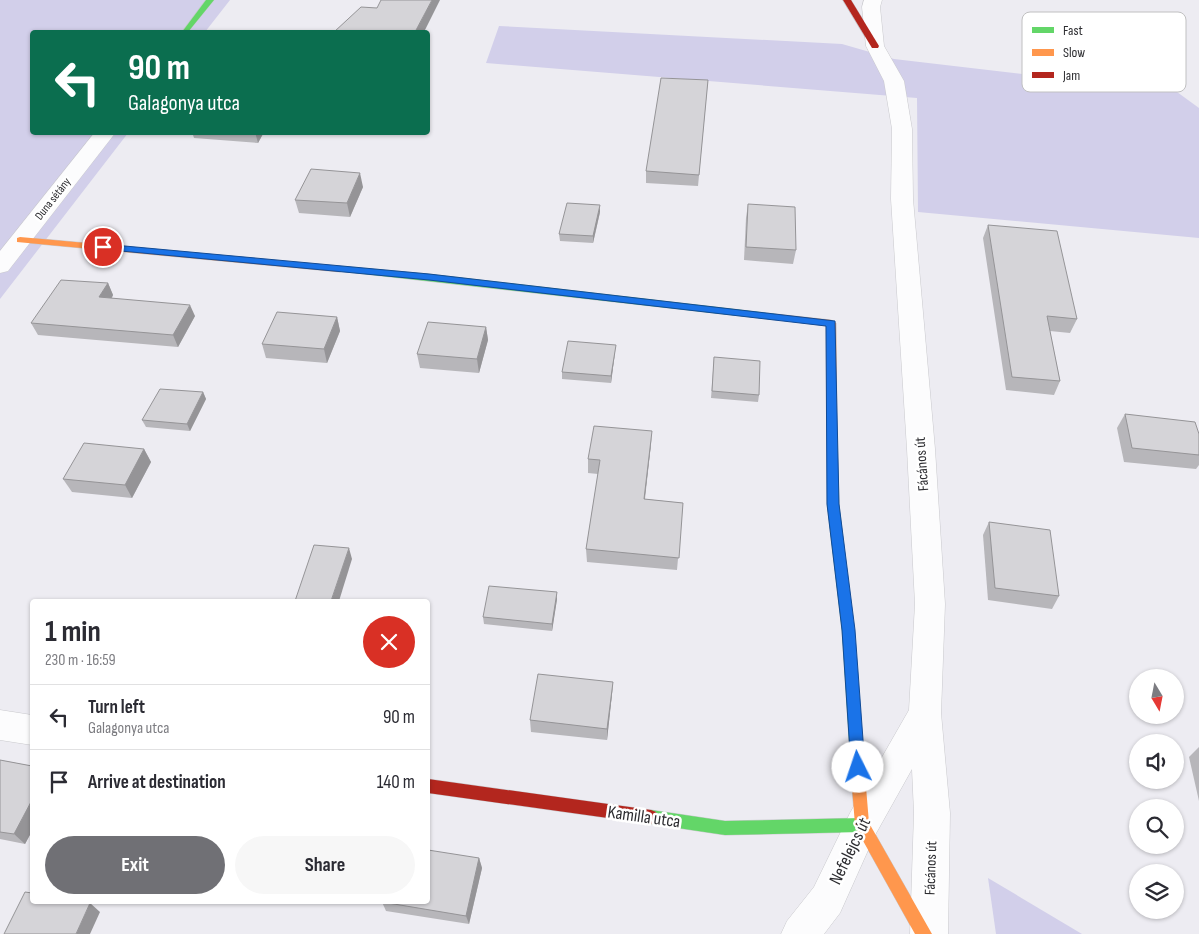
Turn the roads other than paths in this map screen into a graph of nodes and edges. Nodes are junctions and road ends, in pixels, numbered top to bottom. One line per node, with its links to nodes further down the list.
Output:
1 (210, 0): 4 (street)
2 (847, 0): 5 (street)
3 (874, 0): 5 (street, Fácános út)
4 (187, 30)
5 (875, 46): 9 (street, Fácános út)
6 (104, 135): 7 (street, Duna sétány)
7 (20, 240): 8 (street, Duna sétány); 13 (street)
8 (0, 266)
9 (925, 713): 13 (street, Nefelejcs út); 16 (street, Fácános út)
10 (0, 725): 11 (street)
11 (30, 730)
12 (430, 786): 13 (street, Kamilla utca)
13 (862, 825): 14 (street, Nefelejcs út); 15 (street)
14 (800, 934)
15 (924, 934)
16 (929, 934)

